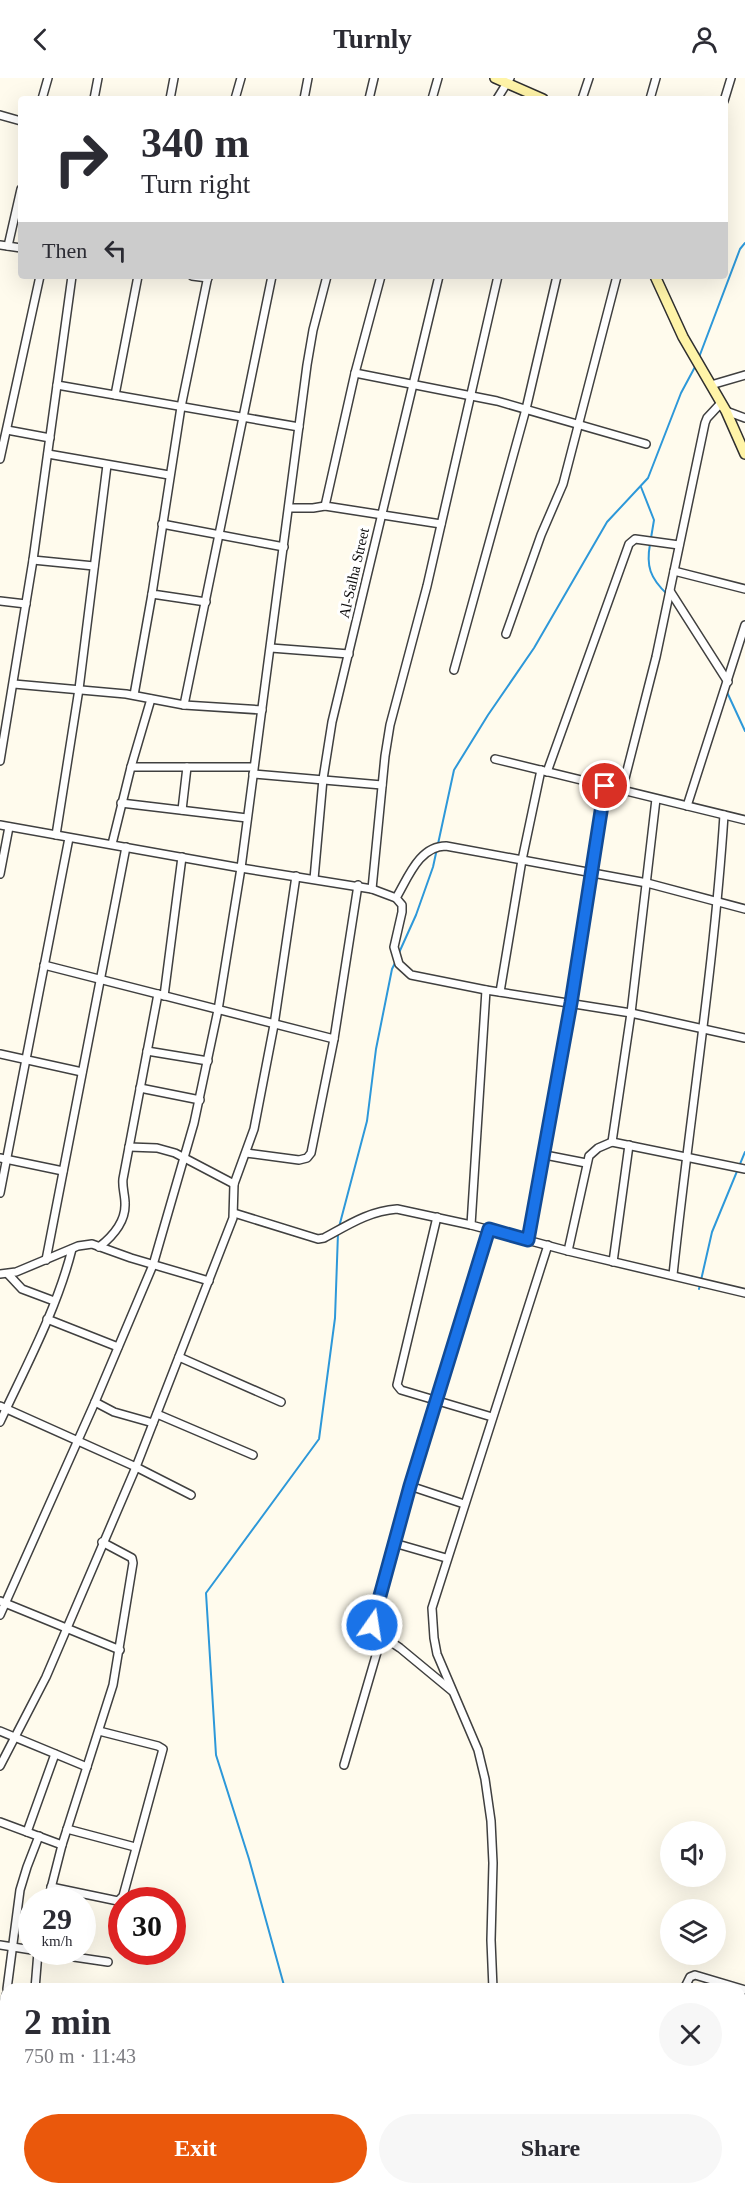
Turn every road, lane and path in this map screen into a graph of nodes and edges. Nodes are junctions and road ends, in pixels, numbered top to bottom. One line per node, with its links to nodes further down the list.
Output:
1 (48, 78): 13 (street)
2 (98, 78): 14 (street)
3 (174, 78): 15 (street)
4 (241, 78): 16 (street)
5 (308, 78): 17 (street)
6 (374, 78): 18 (street)
7 (438, 78): 19 (street)
8 (495, 78): 12 (street)
9 (590, 78): 22 (street)
10 (656, 78): 23 (street)
11 (730, 78): 24 (street)
12 (509, 81): 20 (street); 21 (street)
13 (43, 96)
14 (95, 96)
15 (171, 96)
16 (236, 96)
17 (304, 96)
18 (370, 96)
19 (433, 96)
20 (499, 96)
21 (537, 96)
22 (583, 96)
23 (651, 96)
24 (725, 96)
25 (0, 115): 26 (street)
26 (18, 120)
27 (18, 202): 29 (street)
28 (0, 245): 29 (street)
29 (8, 246): 30 (street)
30 (18, 248)
31 (39, 279): 57 (street)
32 (72, 279): 46 (street)
33 (137, 279): 48 (street)
34 (208, 279): 50 (street)
35 (271, 279): 53 (street)
36 (326, 279): 56 (street)
37 (380, 279): 43 (street)
38 (438, 279): 45 (street, Al-Salha Street)
39 (497, 279): 49 (street)
40 (556, 279): 52 (street)
41 (616, 279): 55 (street)
42 (658, 279): 47 (street)
43 (355, 373): 45 (street); 65 (street)
44 (745, 375): 47 (street)
45 (413, 384): 49 (street); 67 (street, Al-Salha Street)
46 (57, 385): 48 (street); 58 (street)
47 (711, 385): 51 (street)
48 (115, 395): 50 (street)
49 (472, 395): 52 (street); 69 (street)
50 (181, 407): 53 (street); 64 (street)
51 (723, 407): 54 (street); 62 (street); 71 (street)
52 (526, 409): 55 (street); 86 (street)
53 (244, 418): 56 (street); 70 (street)
54 (745, 418)
55 (579, 424): 59 (street); 83 (street)
56 (299, 427): 66 (street)
57 (6, 430): 58 (street); 60 (street)
58 (50, 438): 61 (street)
59 (646, 444)
60 (1, 454)
61 (48, 454): 63 (street); 73 (street)
62 (745, 454)
63 (107, 465): 64 (street); 74 (street)
64 (169, 476): 68 (street)
65 (325, 506): 66 (street); 67 (street)
66 (290, 508): 72 (street)
67 (382, 514): 69 (street); 85 (street, Al-Salha Street)
68 (162, 524): 70 (street); 78 (street)
69 (441, 524): 101 (street)
70 (220, 534): 72 (street); 80 (street)
71 (680, 545): 75 (street); 99 (street)
72 (284, 547): 84 (street)
73 (33, 560): 74 (street); 81 (street)
74 (94, 566): 89 (street)
75 (674, 571): 76 (street); 77 (street)
76 (745, 589)
77 (670, 591): 87 (street); 103 (street)
78 (152, 594): 80 (street); 90 (street)
79 (0, 601): 81 (street)
80 (206, 602): 92 (street)
81 (26, 604): 88 (street)
82 (745, 625): 87 (street)
83 (506, 634)
84 (271, 648): 85 (street); 93 (street)
85 (349, 654): 100 (street, Al-Salha Street)
86 (454, 670)
87 (728, 682): 106 (street)
88 (14, 684): 89 (street); 95 (street)
89 (79, 689): 90 (street); 113 (street)
90 (134, 695): 91 (street)
91 (151, 699): 92 (street); 96 (street)
92 (184, 705): 93 (street)
93 (262, 710): 98 (street)
94 (495, 759): 99 (street)
95 (0, 761)
96 (131, 766): 97 (street); 105 (street)
97 (186, 767): 98 (street); 107 (street)
98 (253, 770): 100 (street); 109 (street)
99 (544, 771): 102 (street); 118 (street)
100 (323, 779): 101 (street); 123 (street, Al-Salha Street)
101 (382, 784): 126 (street)
102 (605, 786): 103 (street); 120 (street)
103 (622, 790): 104 (street)
104 (656, 798): 106 (street); 124 (street)
105 (121, 803): 107 (street); 115 (street)
106 (687, 806): 108 (street)
107 (182, 810): 109 (street)
108 (724, 815): 110 (street); 128 (street)
109 (247, 818): 119 (street)
110 (745, 820)
111 (0, 825): 112 (street)
112 (9, 827): 113 (street); 121 (street)
113 (56, 836): 114 (street)
114 (69, 837): 115 (street); 130 (street)
115 (112, 844): 116 (street)
116 (126, 847): 117 (street); 131 (street)
117 (182, 857): 119 (street); 134 (street)
118 (522, 860): 120 (street); 127 (street); 133 (street)
119 (241, 868): 122 (street); 136 (street)
120 (591, 872): 124 (street); 135 (street)
121 (0, 874)
122 (296, 876): 123 (street); 138 (street)
123 (314, 879): 125 (street)
124 (647, 883): 128 (street); 137 (street)
125 (358, 885): 126 (street); 141 (street)
126 (372, 889): 127 (street)
127 (396, 898): 132 (street)
128 (716, 900): 129 (street); 139 (street)
129 (745, 909)
130 (44, 965): 131 (street); 144 (street)
131 (100, 978): 134 (street); 146 (street)
132 (486, 990): 133 (street); 164 (street)
133 (500, 992): 135 (street)
134 (161, 995): 136 (street); 142 (street)
135 (571, 1003): 137 (street); 153 (street)
136 (218, 1010): 138 (street); 145 (street)
137 (631, 1013): 139 (street); 149 (street)
138 (274, 1025): 141 (street); 152 (street)
139 (704, 1028): 140 (street); 155 (street)
140 (745, 1038)
141 (334, 1039): 152 (street)
142 (147, 1051): 145 (street); 147 (street)
143 (0, 1054): 144 (street)
144 (26, 1060): 146 (street); 156 (street)
145 (208, 1061): 148 (street)
146 (82, 1072): 159 (street)
147 (140, 1088): 148 (street); 151 (street)
148 (200, 1100): 154 (street)
149 (612, 1142): 150 (street); 157 (street)
150 (629, 1145): 155 (street); 172 (street)
151 (129, 1147): 154 (street); 168 (street)
152 (246, 1153): 160 (street)
153 (545, 1155): 157 (street); 166 (street)
154 (185, 1156): 160 (street); 173 (street)
155 (686, 1157): 158 (street); 175 (street)
156 (3, 1159): 159 (street); 161 (street)
157 (586, 1162): 170 (street)
158 (745, 1169)
159 (63, 1171): 171 (street)
160 (234, 1184): 162 (street)
161 (0, 1193)
162 (234, 1213): 163 (street); 176 (street)
163 (438, 1217): 164 (street); 182 (street)
164 (471, 1225): 165 (street)
165 (489, 1229): 166 (street); 182 (street)
166 (528, 1240): 167 (street)
167 (548, 1245): 170 (street); 187 (street)
168 (99, 1247): 169 (street); 173 (street)
169 (72, 1249): 171 (street); 178 (street)
170 (568, 1251): 172 (street)
171 (46, 1260): 174 (street)
172 (613, 1262): 175 (street)
173 (153, 1265): 176 (street); 180 (street)
174 (2, 1274): 178 (street)
175 (673, 1275): 177 (street)
176 (209, 1281): 181 (street)
177 (745, 1293)
178 (54, 1301): 179 (street)
179 (46, 1319): 180 (street); 185 (street)
180 (118, 1347): 183 (street)
181 (179, 1357): 184 (street); 186 (street)
182 (436, 1400): 187 (street); 193 (street)
183 (95, 1402): 189 (street); 190 (street)
184 (281, 1402)
185 (3, 1407): 188 (street); 190 (street)
186 (157, 1414): 189 (street); 191 (street)
187 (492, 1417): 195 (street)
188 (0, 1422)
189 (153, 1423): 192 (street)
190 (78, 1441): 192 (street); 199 (street)
191 (253, 1455)
192 (136, 1467): 194 (street); 196 (street)
193 (410, 1486): 195 (street); 197 (street)
194 (191, 1495)
195 (464, 1504): 198 (street)
196 (102, 1542): 201 (street); 203 (street)
197 (394, 1543): 198 (street); 202 (street)
198 (447, 1558): 204 (street)
199 (3, 1602): 200 (street); 201 (street)
200 (0, 1615)
201 (67, 1628): 203 (street); 207 (street)
202 (382, 1635): 204 (street); 210 (street)
203 (120, 1650): 206 (street)
204 (454, 1692): 228 (street)
205 (0, 1731): 207 (street)
206 (99, 1731): 211 (street); 217 (street)
207 (15, 1737): 208 (street); 209 (street)
208 (55, 1754): 211 (street); 214 (street)
209 (0, 1766)
210 (344, 1766)
211 (87, 1767): 213 (street)
212 (0, 1822): 214 (street)
213 (67, 1829): 216 (street); 217 (street)
214 (27, 1832): 215 (street)
215 (39, 1836): 216 (street); 221 (street)
216 (62, 1845): 218 (street)
217 (135, 1846): 219 (street)
218 (51, 1887)
219 (96, 1896)
220 (0, 1945): 221 (street)
221 (13, 1947): 222 (street); 226 (street)
222 (18, 1948)
223 (96, 1960): 224 (street)
224 (108, 1962)
225 (38, 1965): 227 (street)
226 (8, 1983)
227 (36, 1983)
228 (494, 1983)
229 (687, 1983): 230 (street)
230 (721, 1983)

